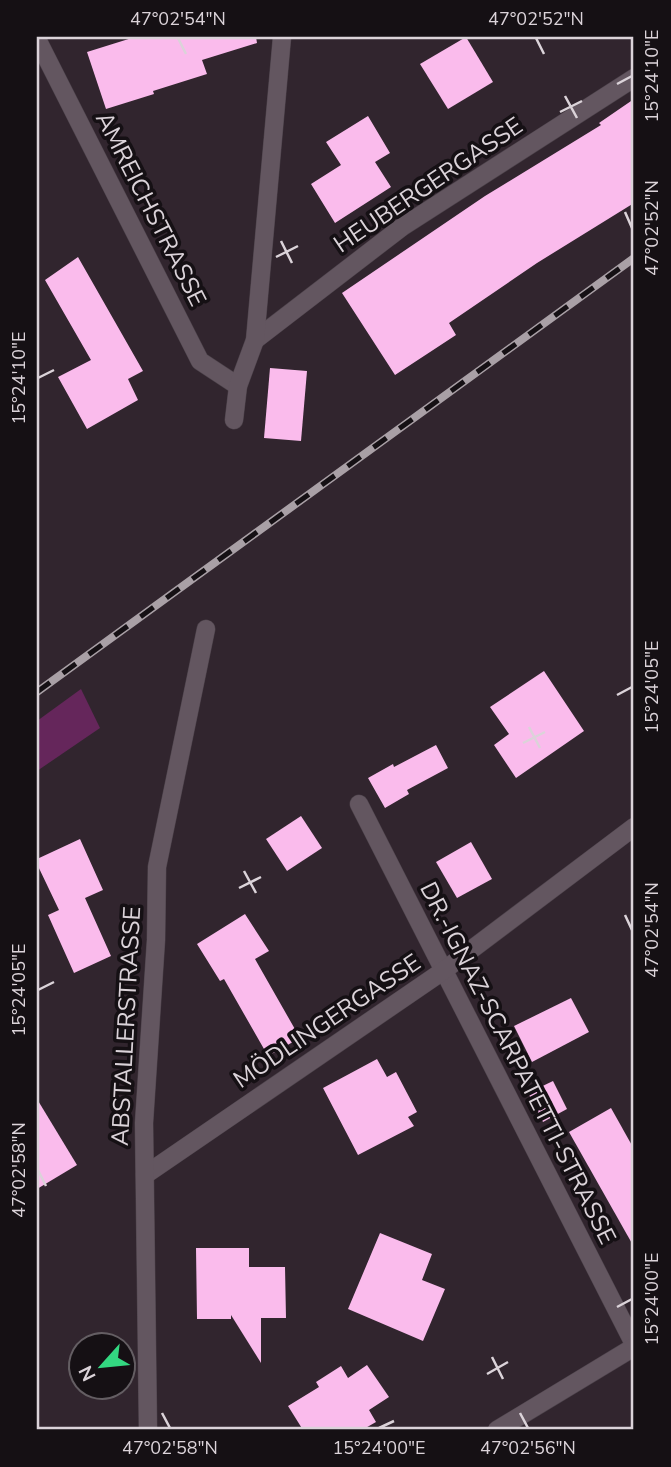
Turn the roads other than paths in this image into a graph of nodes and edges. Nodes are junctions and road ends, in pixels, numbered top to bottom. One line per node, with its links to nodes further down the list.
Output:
1 (282, 37): 4 (street)
2 (37, 39): 5 (street, AMREICHSTRASSE)
3 (634, 78): 4 (street, HEUBERGERGASSE)
4 (255, 340): 5 (street)
5 (238, 386): 6 (street)
6 (234, 420)
7 (206, 629): 11 (street, ABSTALLERSTRASSE)
8 (359, 804): 10 (street, DR.-IGNAZ-SCARPATETTI-STRASSE)
9 (634, 827): 10 (street, MÖDLINGERGASSE)
10 (443, 971): 11 (street, MÖDLINGERGASSE); 12 (street, DR.-IGNAZ-SCARPATETTI-STRASSE)
11 (145, 1175): 13 (street, ABSTALLERSTRASSE)
12 (634, 1346): 14 (street)
13 (148, 1430)
14 (497, 1430)

